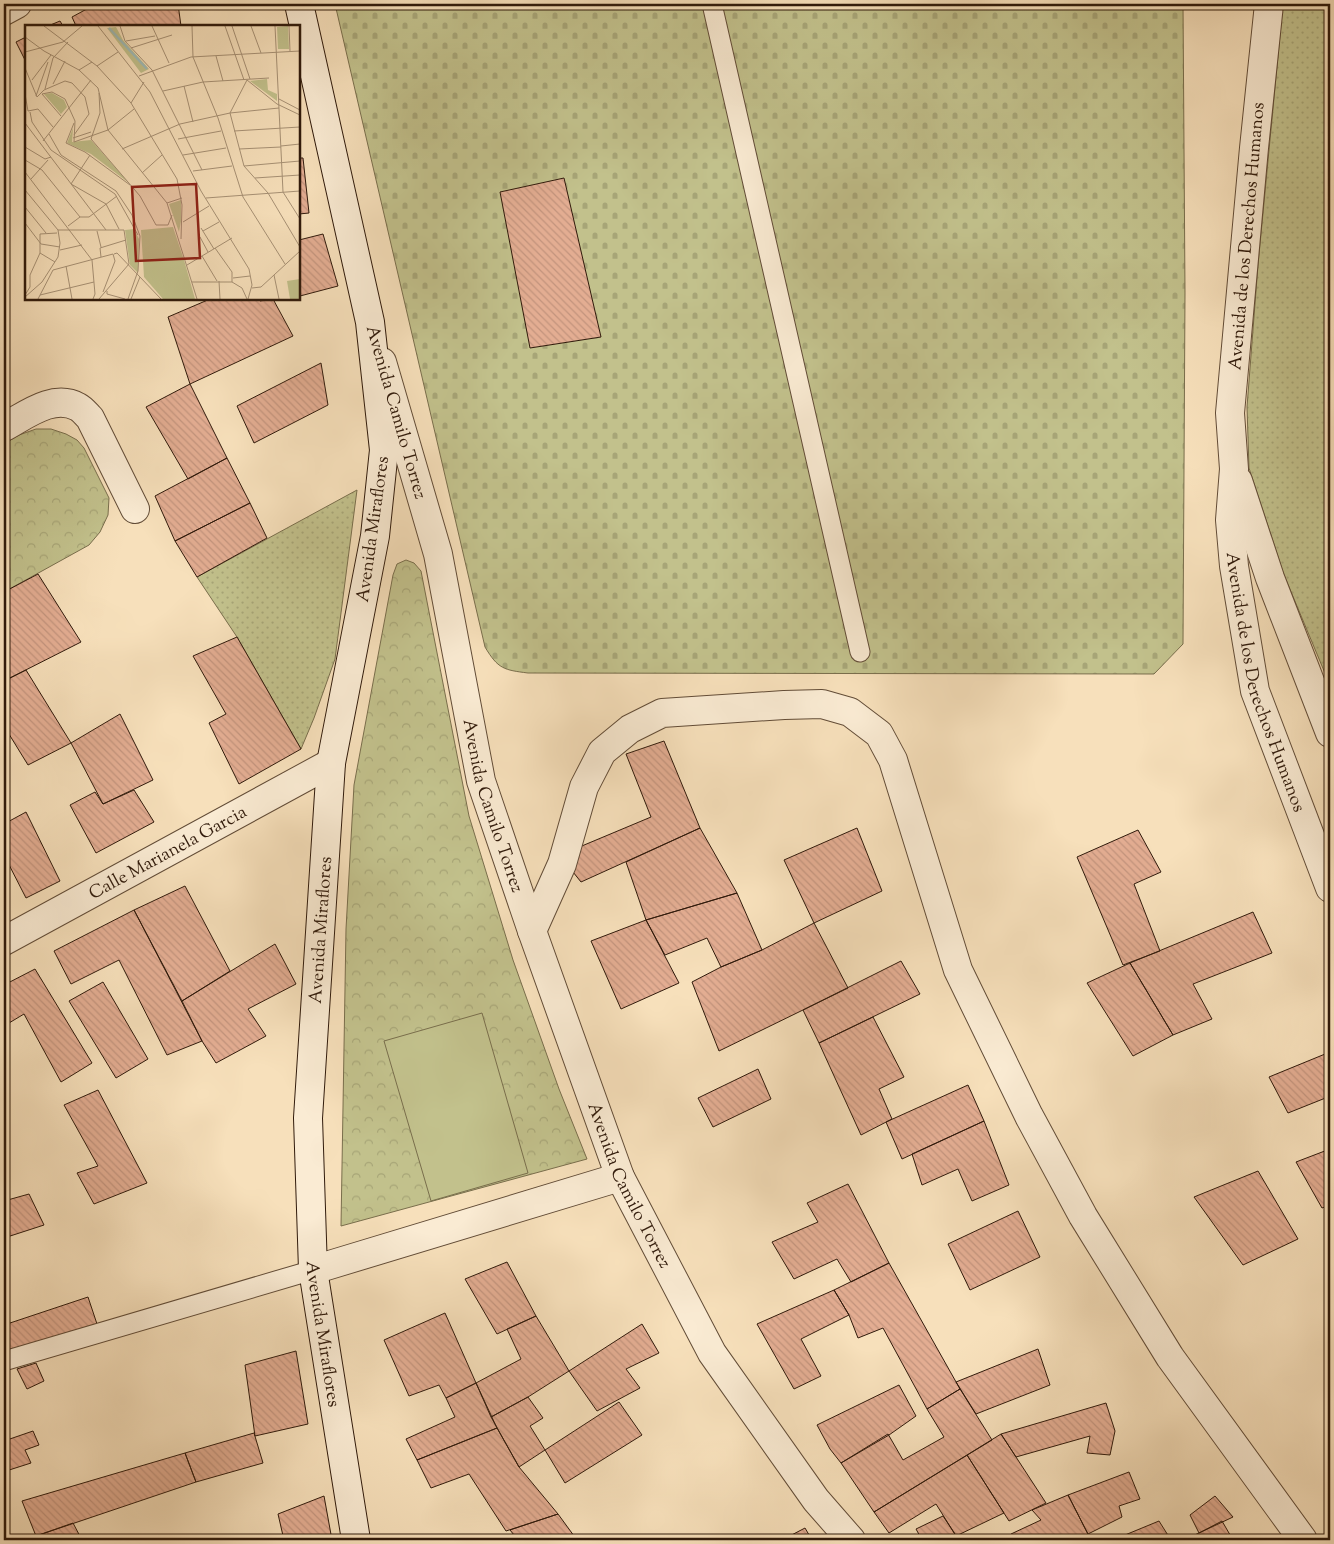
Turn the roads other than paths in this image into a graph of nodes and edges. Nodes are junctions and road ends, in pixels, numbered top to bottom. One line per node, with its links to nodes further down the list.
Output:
1 (17, 4): 5 (street)
2 (299, 4): 6 (street, Avenida Camilo Torrez)
3 (712, 4): 10 (lane)
4 (1269, 4): 8 (street, Avenida de los Derechos Humanos)
5 (4, 11)
6 (370, 322): 12 (street, Avenida Miraflores); 14 (street, Avenida Camilo Torrez)
7 (4, 427): 9 (street)
8 (1234, 469): 11 (street, Avenida de los Derechos Humanos); 13 (street, Avenida de los Derechos Humanos)
9 (135, 509)
10 (860, 652)
11 (1330, 733)
12 (332, 763): 15 (street, Calle Marianela Garcia); 17 (street, Avenida Miraflores)
13 (1330, 888)
14 (532, 931): 16 (street, Avenida Camilo Torrez); 21 (street)
15 (4, 941)
16 (620, 1177): 17 (street); 20 (street, Avenida Camilo Torrez)
17 (314, 1270): 18 (lane); 19 (street, Avenida Miraflores)
18 (4, 1361)
19 (356, 1540)
20 (851, 1540)
21 (1303, 1540)

